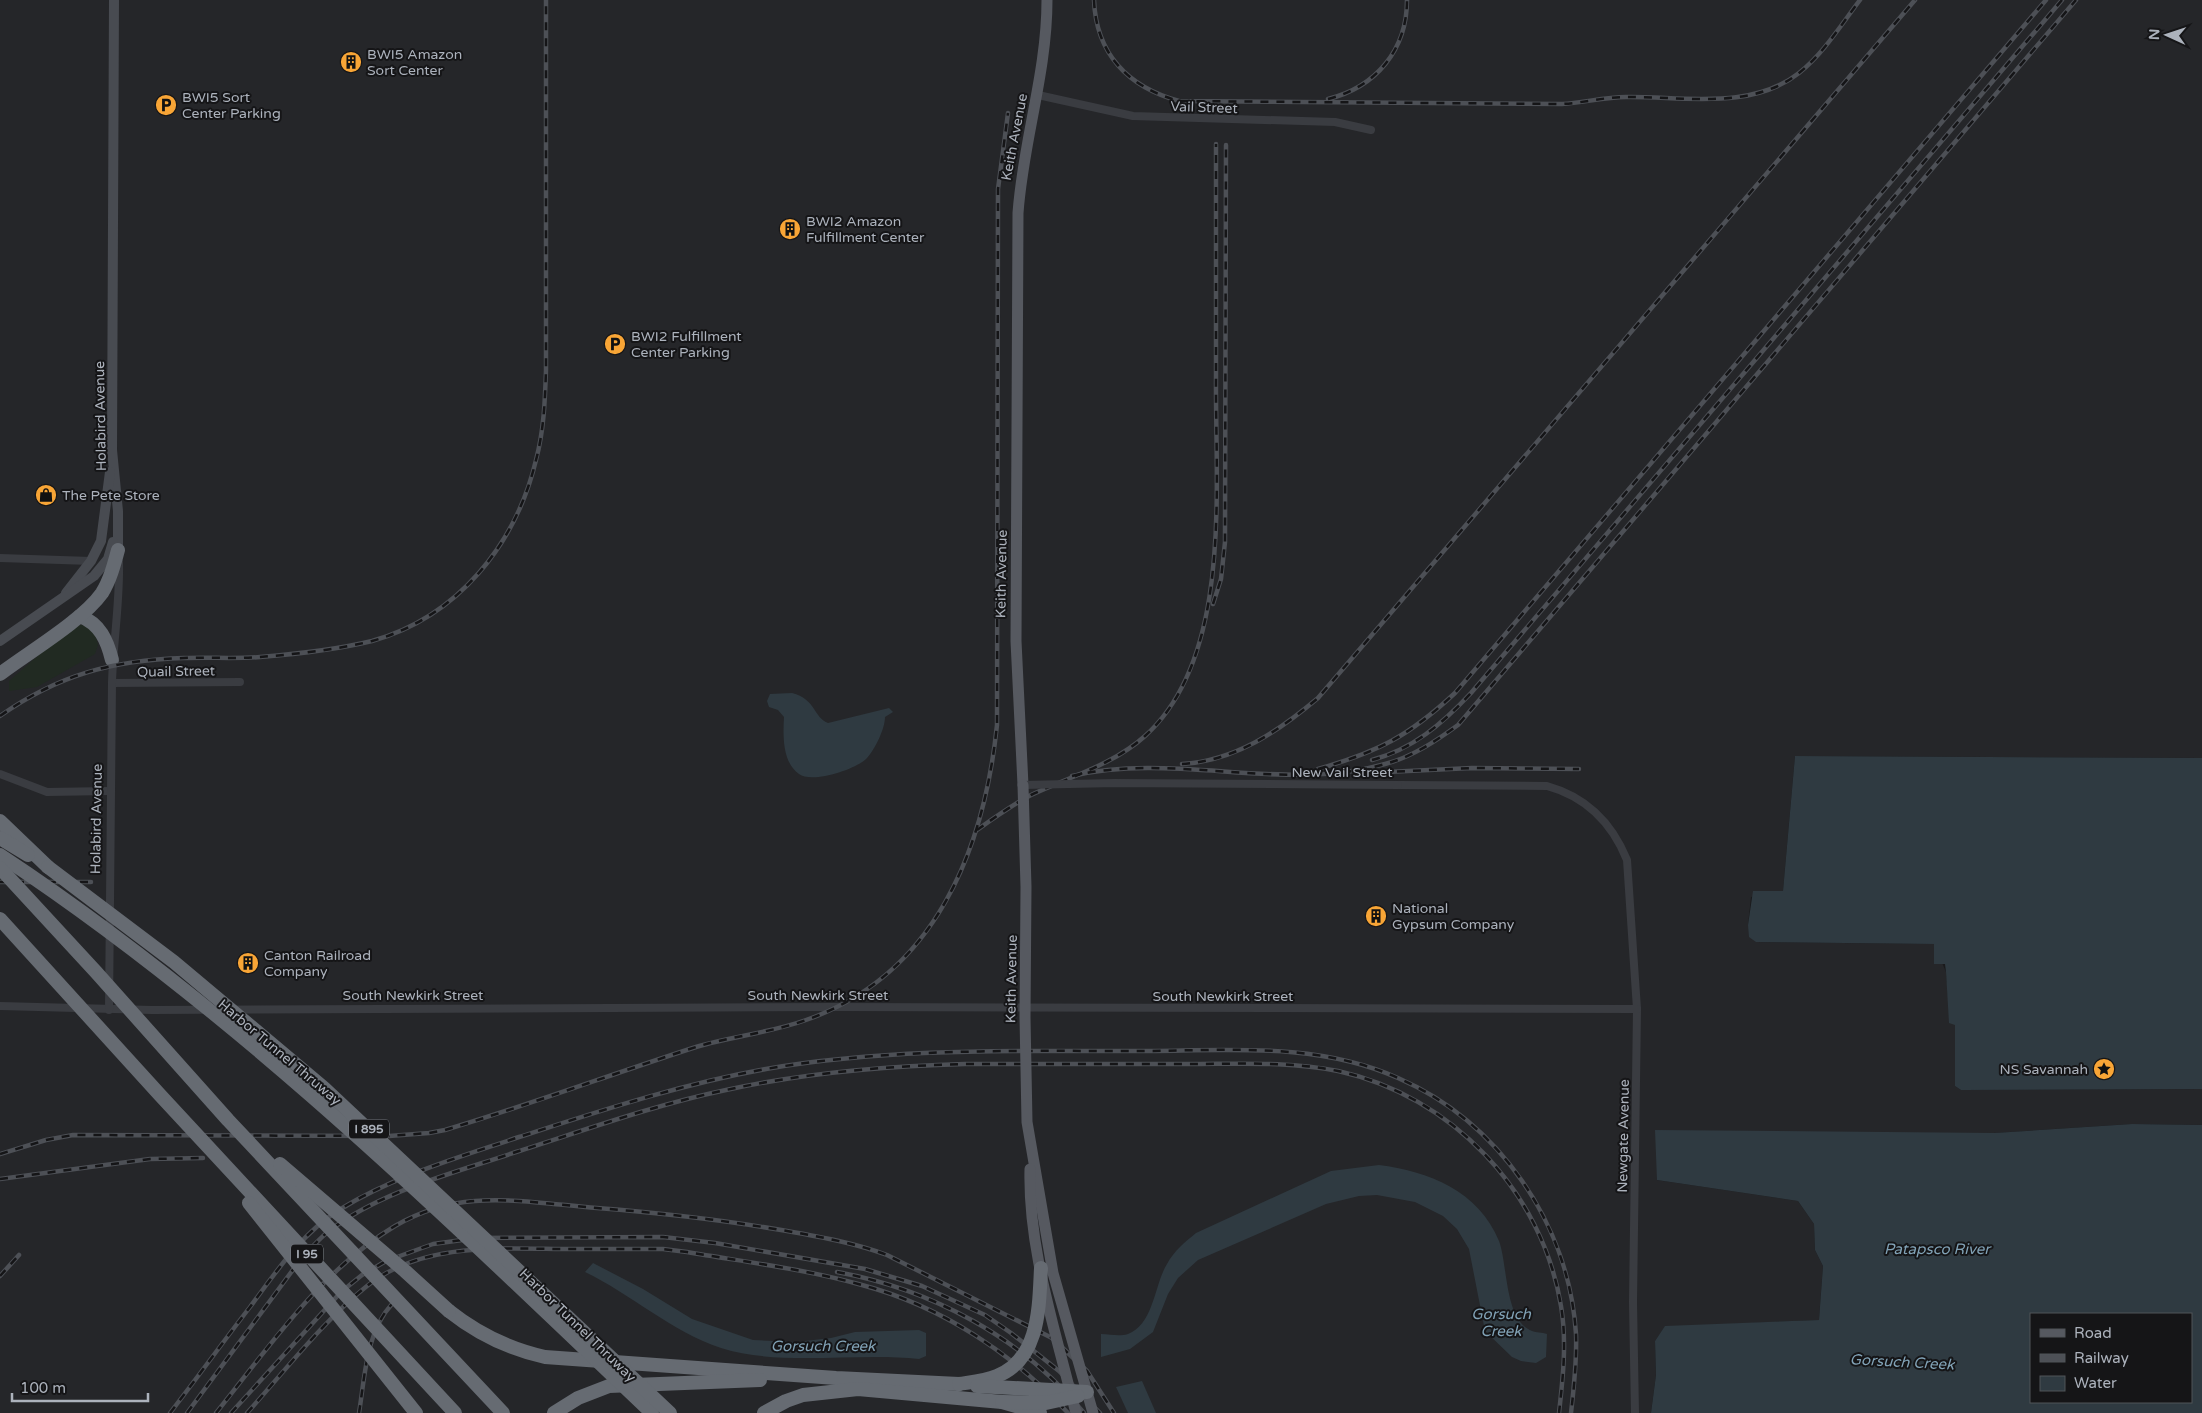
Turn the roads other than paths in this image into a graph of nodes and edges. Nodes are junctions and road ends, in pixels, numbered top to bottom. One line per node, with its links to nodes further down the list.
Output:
1 (114, 0): 5 (main road, Holabird Avenue)
2 (1047, 0): 3 (main road, Keith Avenue)
3 (1038, 95): 4 (street, Vail Street); 18 (main road, Keith Avenue)
4 (1371, 130)
5 (112, 450): 6 (main road, Holabird Avenue); 9 (main road)
6 (118, 511): 7 (main road, Holabird Avenue); 10 (main road)
7 (118, 550): 11 (highway); 13 (street, Holabird Avenue)
8 (0, 558): 9 (street)
9 (90, 561): 10 (main road)
10 (64, 596): 12 (main road)
11 (80, 616): 13 (highway); 14 (highway)
12 (0, 641)
13 (112, 660): 16 (street, Holabird Avenue)
14 (0, 674)
15 (240, 682): 16 (street, Quail Street)
16 (112, 683): 19 (street, Holabird Avenue)
17 (0, 774): 19 (street)
18 (1023, 785): 24 (street, New Vail Street, bridge); 34 (main road, Keith Avenue, bridge)
19 (110, 791): 31 (street, Holabird Avenue)
20 (0, 820): 25 (highway)
21 (1027, 829): 29 (street, Keith Avenue)
22 (0, 838): 25 (highway, Harbor Tunnel Thruway / I 895)
23 (0, 855): 45 (highway, Harbor Tunnel Thruway / I 895, bridge)
24 (1627, 860): 30 (street, Newgate Avenue)
25 (48, 867): 46 (highway, Harbor Tunnel Thruway / I 895, bridge)
26 (0, 868): 33 (highway, I 95, bridge)
27 (0, 919): 32 (highway, I 95, bridge)
28 (0, 1006): 31 (street, South Newkirk Street)
29 (1028, 1007): 30 (street, South Newkirk Street); 31 (street, South Newkirk Street)
30 (1637, 1009): 51 (street, Newgate Avenue)
31 (109, 1010)
32 (160, 1095): 41 (highway, bridge); 42 (highway, I 95, bridge)
33 (228, 1120): 36 (highway, bridge); 43 (highway, I 95, bridge)
34 (1031, 1150): 35 (main road, Keith Avenue, bridge); 38 (main road, Keith Avenue, bridge)
35 (1041, 1268): 37 (highway, bridge); 39 (main road, Keith Avenue, bridge)
36 (836, 1378): 37 (highway); 44 (highway, bridge)
37 (959, 1384): 39 (highway, bridge)
38 (1087, 1392): 39 (highway, bridge); 50 (main road, Keith Avenue, bridge)
39 (1071, 1395): 40 (highway, bridge); 49 (main road, Keith Avenue, bridge)
40 (1002, 1402): 47 (highway); 48 (highway, bridge)
41 (416, 1413)
42 (455, 1413)
43 (503, 1413)
44 (554, 1413)
45 (652, 1413)
46 (670, 1413)
47 (764, 1413)
48 (1040, 1413)
49 (1076, 1413)
50 (1093, 1413)
51 (1635, 1413)

